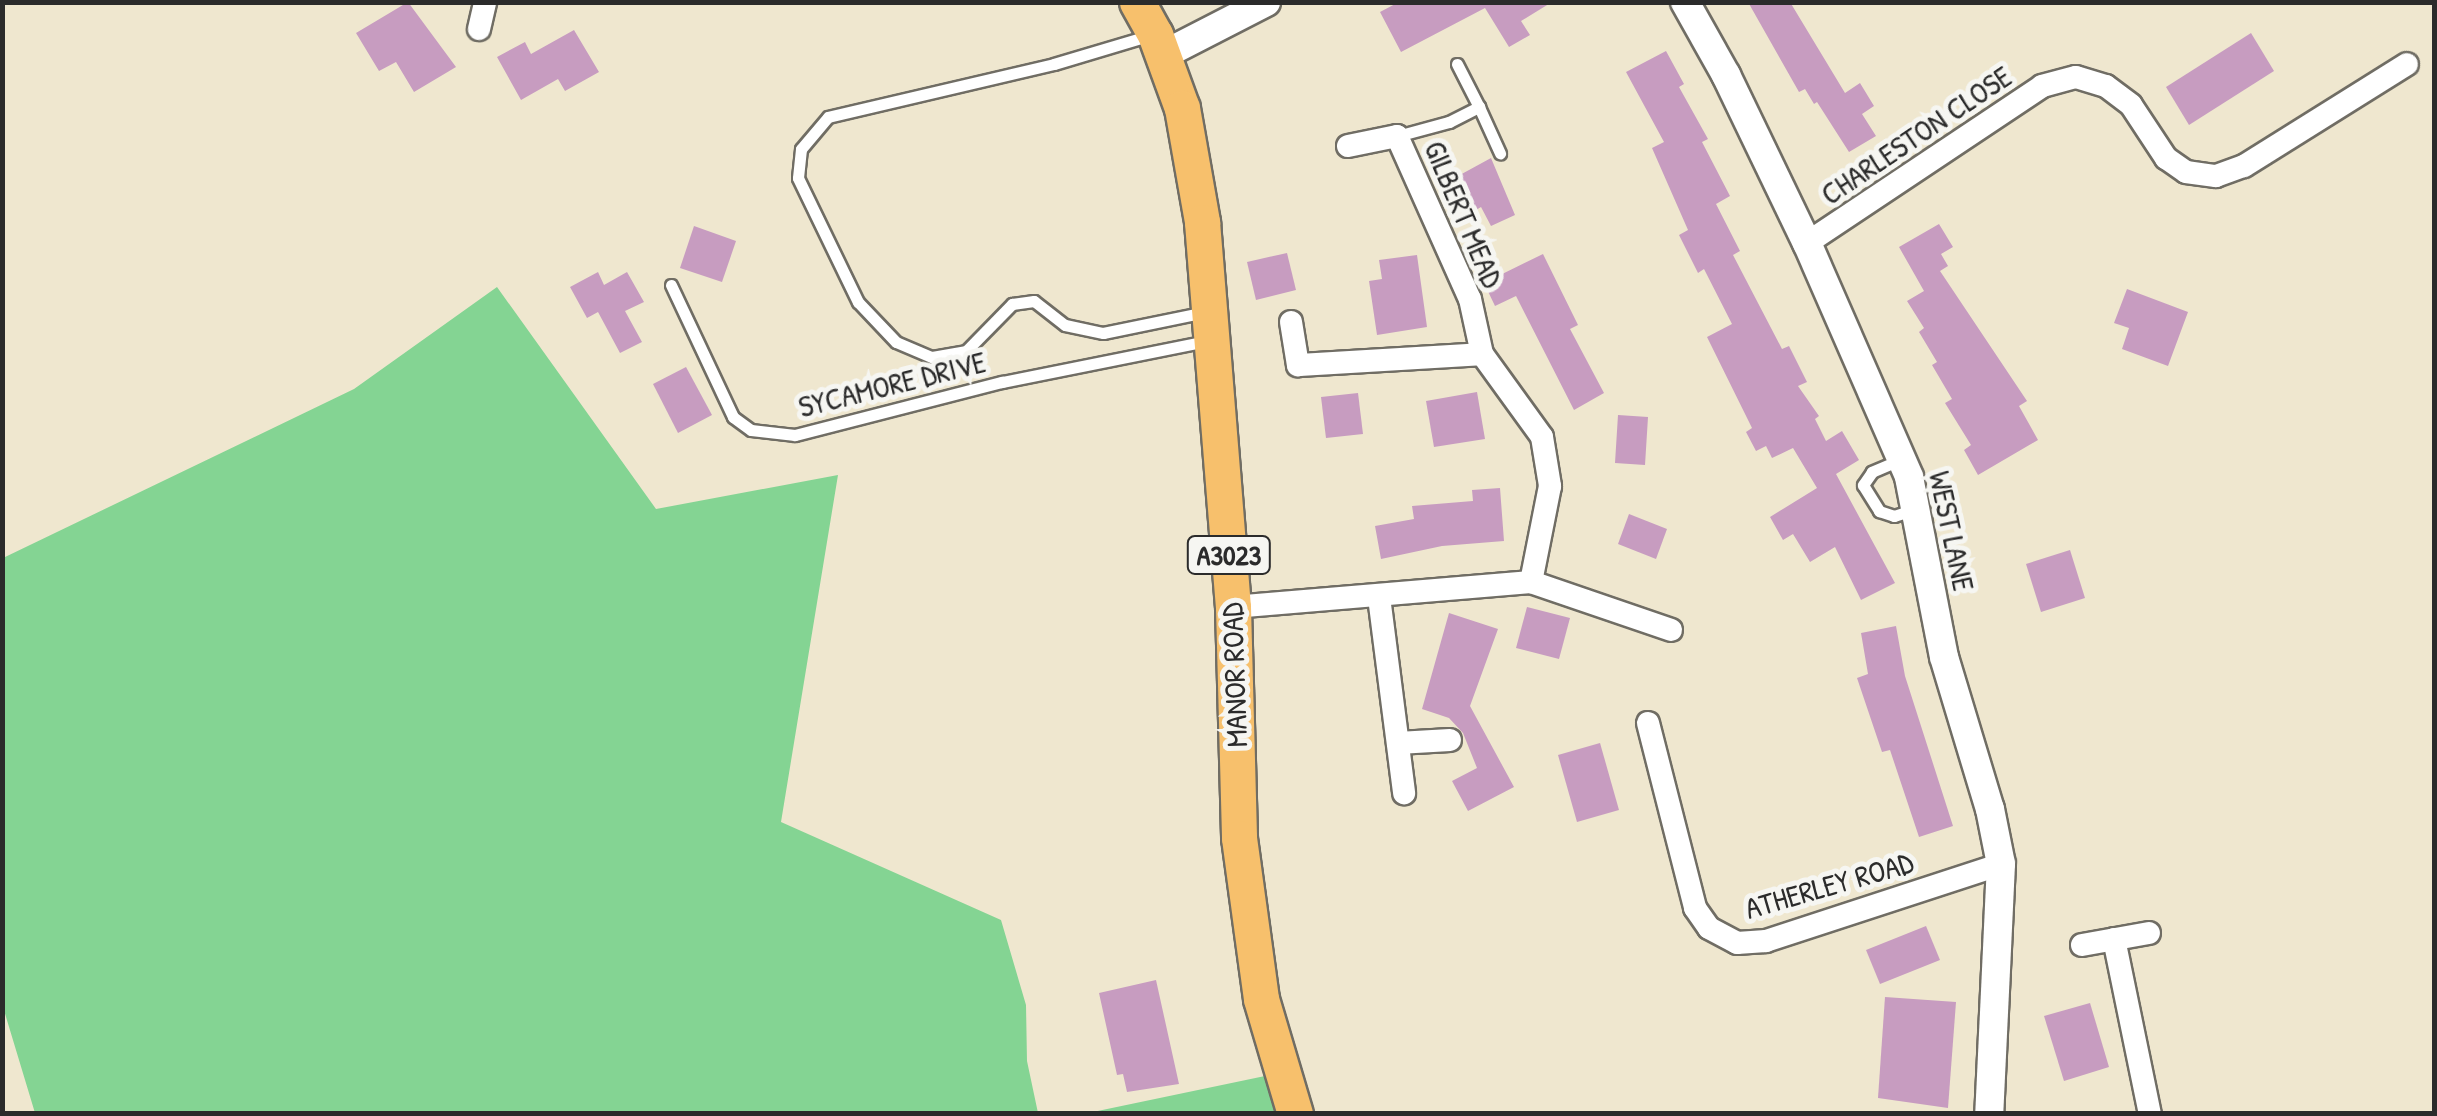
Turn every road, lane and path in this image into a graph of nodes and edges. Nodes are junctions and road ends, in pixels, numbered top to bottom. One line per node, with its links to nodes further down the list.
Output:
1 (486, 2): 5 (street)
2 (1137, 2): 6 (main road, MANOR ROAD / A3023)
3 (1266, 2): 6 (street)
4 (1685, 2): 13 (street, WEST LANE)
5 (479, 29)
6 (1159, 44): 16 (main road, MANOR ROAD / A3023); 16 (lane)
7 (1457, 64): 9 (lane)
8 (2407, 64): 13 (street, CHARLESTON CLOSE)
9 (1480, 107): 10 (lane); 12 (lane)
10 (1397, 136): 11 (street, GILBERT MEAD); 17 (street, GILBERT MEAD)
11 (1348, 146)
12 (1500, 153)
13 (1807, 243): 18 (street, WEST LANE)
14 (671, 284): 16 (lane, SYCAMORE DRIVE)
15 (1291, 322): 17 (street)
16 (1209, 326): 22 (main road, MANOR ROAD / A3023)
17 (1482, 354): 20 (street, GILBERT MEAD)
18 (1902, 459): 19 (street, WEST LANE); 19 (lane)
19 (1917, 509): 28 (street, WEST LANE)
20 (1530, 582): 21 (street); 23 (street)
21 (1379, 597): 22 (street); 26 (street)
22 (1233, 607): 32 (main road, MANOR ROAD / A3023)
23 (1671, 630)
24 (1648, 723): 28 (street, ATHERLEY ROAD)
25 (1450, 740): 26 (street)
26 (1398, 743): 27 (street)
27 (1404, 793)
28 (2001, 864): 33 (street, WEST LANE)
29 (2149, 932): 30 (street)
30 (2114, 938): 31 (street); 34 (street)
31 (2082, 945)
32 (1296, 1114)
33 (1989, 1114)
34 (2150, 1114)

